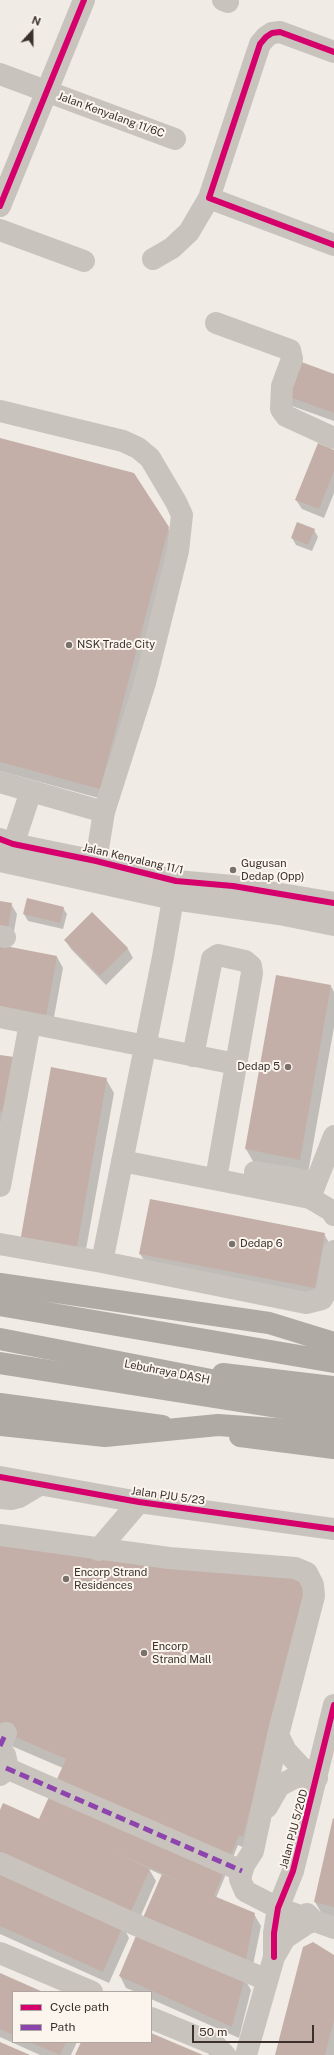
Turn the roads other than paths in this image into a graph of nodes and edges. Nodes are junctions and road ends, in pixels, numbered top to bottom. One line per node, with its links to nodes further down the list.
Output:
1 (84, 0): 4 (street)
2 (334, 52): 6 (street)
3 (0, 74): 4 (street, Jalan Kenyalang 11/6C)
4 (46, 92): 5 (street, Jalan Kenyalang 11/6C); 7 (street)
5 (176, 139)
6 (209, 198): 9 (street); 10 (street)
7 (0, 206)
8 (0, 230): 11 (street)
9 (334, 245)
10 (153, 259)
11 (84, 261)
12 (216, 323): 14 (street)
13 (0, 411): 17 (street)
14 (334, 438)
15 (0, 782): 16 (street)
16 (31, 791): 17 (street); 18 (street)
17 (104, 812): 19 (street)
18 (5, 852): 19 (street, Jalan Kenyalang 11/1); 20 (street, Jalan Kenyalang 11/1)
19 (96, 861): 20 (street, Jalan Kenyalang 11/1)
20 (174, 890): 21 (street, Jalan Kenyalang 11/1); 22 (street, Jalan Kenyalang 11/1); 25 (street)
21 (334, 903)
22 (334, 924)
23 (0, 1017): 24 (street)
24 (30, 1024): 25 (street); 31 (street)
25 (145, 1047): 26 (street); 29 (street)
26 (193, 1056): 27 (street); 27 (street)
27 (236, 1064): 30 (street)
28 (334, 1136): 32 (street)
29 (122, 1161): 30 (street); 36 (street)
30 (217, 1173): 32 (street)
31 (0, 1186)
32 (313, 1190): 33 (street)
33 (334, 1215)
34 (0, 1244): 36 (street)
35 (334, 1252): 36 (street)
36 (102, 1262)
37 (0, 1284): 40 (highway)
38 (0, 1305): 41 (highway)
39 (0, 1339): 45 (highway, Lebuhraya DASH, bridge)
40 (334, 1343)
41 (334, 1362)
42 (9, 1365): 43 (highway); 46 (highway)
43 (334, 1387)
44 (0, 1404): 49 (highway)
45 (334, 1404)
46 (334, 1416)
47 (0, 1426): 48 (highway, bridge)
48 (334, 1433)
49 (334, 1448)
50 (0, 1478): 51 (street, Jalan PJU 5/23)
51 (39, 1485): 52 (street); 53 (street, Jalan PJU 5/23)
52 (0, 1498)
53 (138, 1502): 54 (street, Jalan PJU 5/23); 56 (street)
54 (330, 1529)
55 (0, 1534): 56 (street)
56 (98, 1550): 58 (street)
57 (334, 1705): 59 (street, Jalan PJU 5/20D)
58 (278, 1735): 61 (street); 62 (street)
59 (330, 1737): 61 (street, Jalan PJU 5/20D)
60 (2, 1754): 64 (street)
61 (317, 1778): 62 (street); 65 (street, Jalan PJU 5/20D)
62 (260, 1818): 64 (street)
63 (0, 1864): 71 (street)
64 (242, 1871): 66 (street)
65 (293, 1871): 66 (street, Jalan PJU 5/20D); 67 (street, Jalan PJU 5/20D)
66 (278, 1908): 67 (street); 70 (street, Jalan PJU 5/20D)
67 (314, 1921): 68 (street); 70 (street, Jalan PJU 5/20D)
68 (334, 1928)
69 (0, 1953): 72 (street)
70 (274, 1956): 71 (street, Jalan PJU 5/20D)
71 (267, 1980): 74 (street, Jalan PJU 5/20D)
72 (90, 1991)
73 (152, 2018): 75 (street)
74 (255, 2019): 75 (street); 76 (street, Jalan PJU 5/20D)
75 (220, 2050)
76 (246, 2055)

